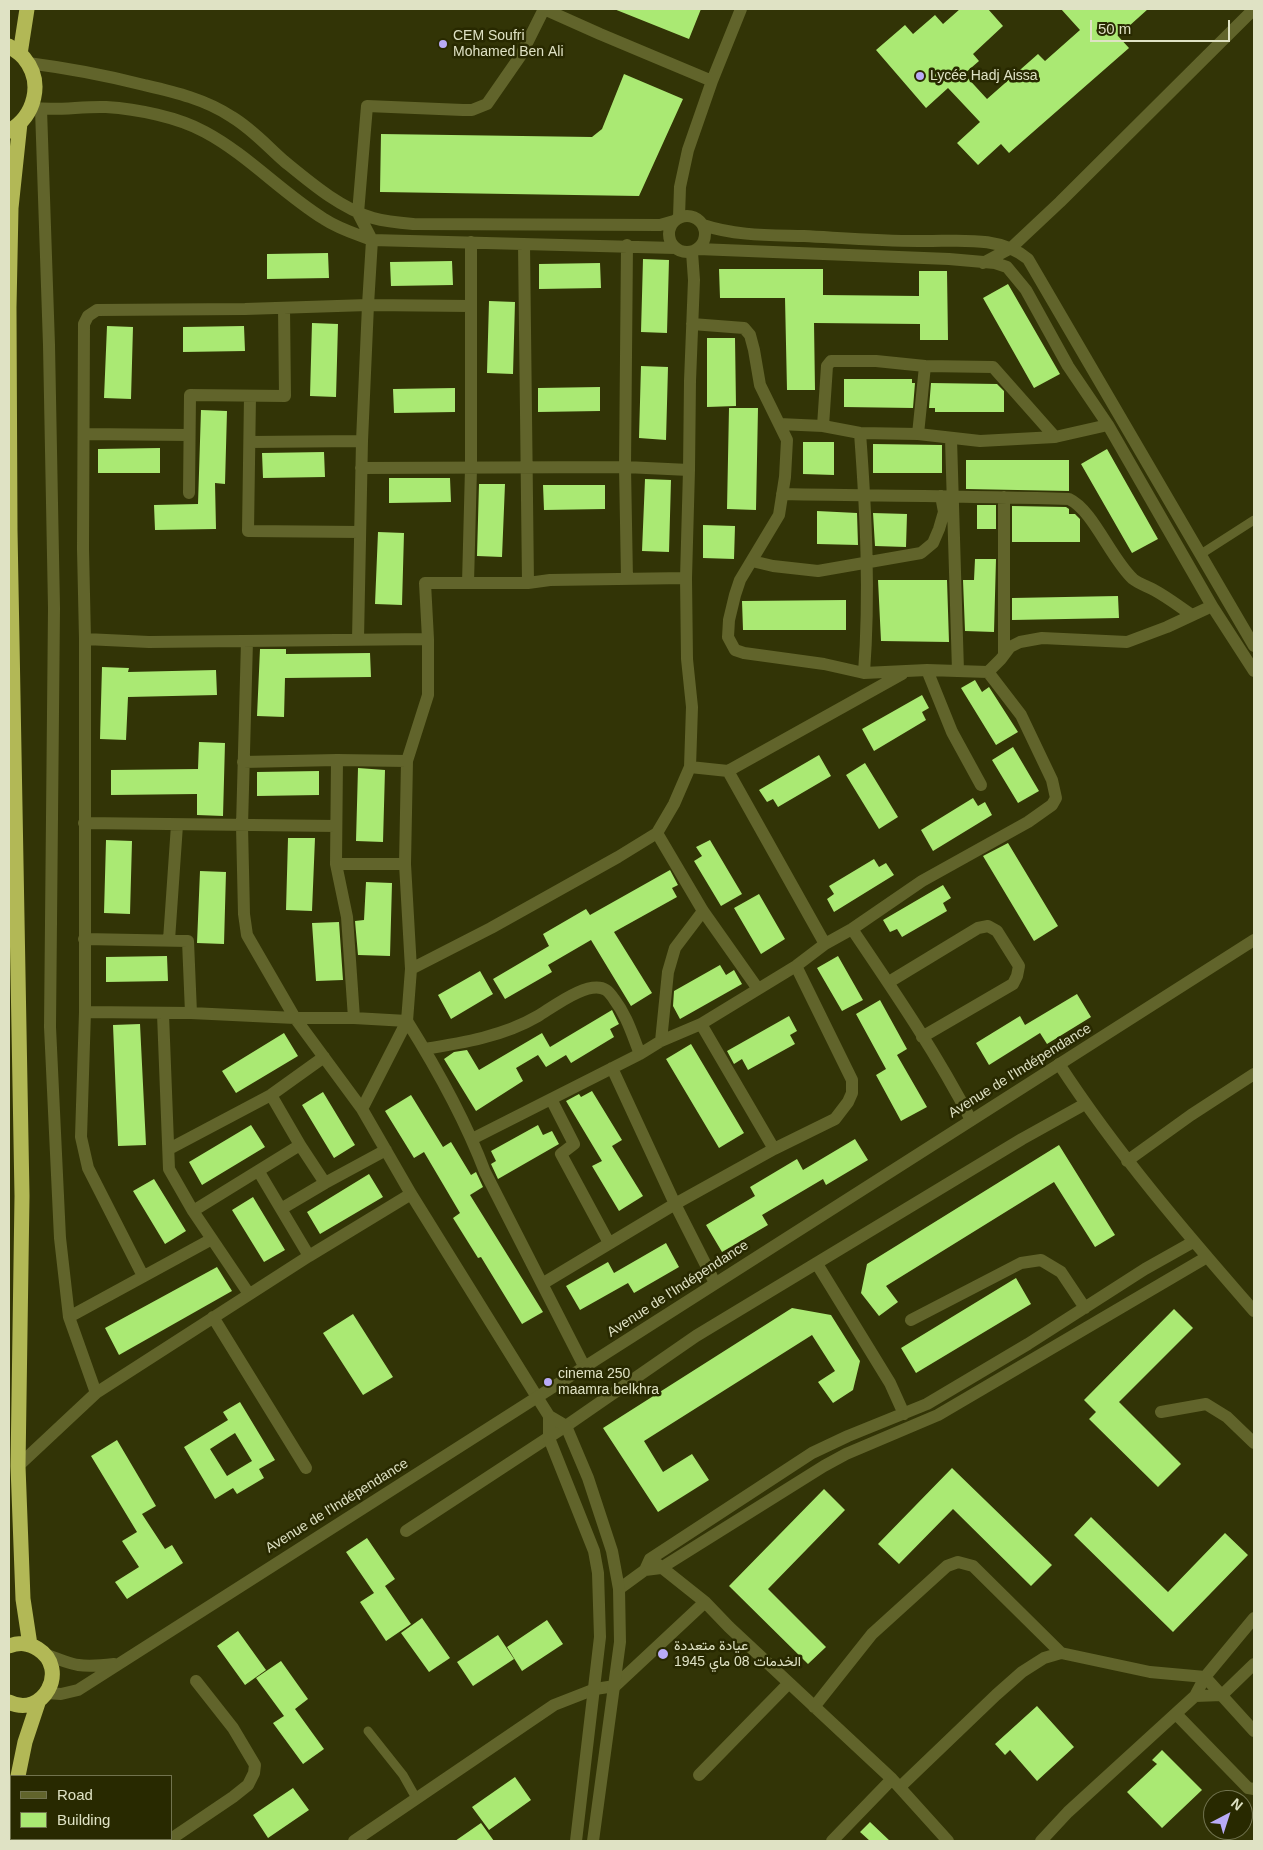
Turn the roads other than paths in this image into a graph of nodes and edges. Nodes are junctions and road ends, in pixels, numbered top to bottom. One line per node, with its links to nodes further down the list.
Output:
1 (27, 9): 5 (highway)
2 (544, 9): 6 (street); 9 (street)
3 (741, 9): 6 (street)
4 (1254, 9): 17 (street)
5 (19, 54): 7 (highway); 9 (street)
6 (712, 80): 10 (street)
7 (36, 108): 8 (highway); 12 (street); 137 (street)
8 (14, 127): 149 (highway)
9 (358, 213): 10 (street); 12 (street)
10 (677, 219): 11 (street); 16 (street)
11 (703, 225): 17 (street); 18 (street)
12 (372, 240): 13 (street); 20 (street)
13 (471, 242): 14 (street); 21 (street)
14 (524, 244): 15 (street); 40 (street)
15 (627, 245): 16 (street); 37 (street)
16 (675, 248): 18 (street)
17 (1011, 248): 19 (street); 49 (street)
18 (695, 250): 19 (street); 23 (street)
19 (983, 263): 27 (street)
20 (368, 305): 21 (street); 22 (street); 35 (street)
21 (470, 306): 39 (street)
22 (284, 308): 25 (street); 30 (street)
23 (692, 324): 26 (street); 41 (street)
24 (925, 366): 28 (street); 31 (street); 33 (street)
25 (250, 396): 32 (street); 36 (street)
26 (779, 424): 28 (street); 43 (street)
27 (1108, 425): 33 (street); 56 (street)
28 (823, 426): 29 (street)
29 (860, 433): 31 (street); 44 (street)
30 (84, 434): 32 (street); 58 (street)
31 (918, 434): 34 (street)
32 (189, 435): 42 (street)
33 (1055, 437): 34 (street)
34 (951, 439): 45 (street)
35 (362, 441): 36 (street); 38 (street)
36 (250, 442): 48 (street)
37 (626, 467): 40 (street); 41 (street); 53 (street)
38 (361, 468): 39 (street); 48 (street)
39 (471, 468): 40 (street); 54 (street)
40 (526, 468): 55 (street)
41 (689, 470): 52 (street)
42 (189, 493)
43 (782, 494): 44 (street); 50 (street)
44 (864, 496): 45 (street); 51 (street)
45 (947, 496): 46 (street); 51 (street); 66 (street)
46 (1004, 497): 57 (street); 63 (street)
47 (1254, 520): 49 (lane)
48 (360, 532): 59 (street)
49 (1201, 554): 62 (street)
50 (752, 561): 51 (street); 69 (street)
51 (866, 562): 69 (street)
52 (686, 578): 53 (street); 73 (street)
53 (627, 579): 55 (street)
54 (468, 583): 55 (street); 60 (street)
55 (528, 583)
56 (1212, 606): 57 (street); 65 (street)
57 (1192, 615): 63 (street)
58 (84, 639): 61 (street); 76 (street)
59 (358, 639): 60 (street); 61 (street)
60 (428, 639): 71 (street)
61 (247, 640): 72 (street)
62 (1254, 646)
63 (1004, 654): 68 (street)
64 (927, 670): 66 (street); 67 (street); 75 (street)
65 (1254, 670)
66 (958, 671): 68 (street)
67 (907, 672): 69 (street); 74 (street)
68 (988, 672): 84 (street)
69 (864, 673)
70 (337, 760): 71 (street); 72 (street); 79 (street)
71 (407, 761): 82 (street)
72 (243, 762): 78 (street)
73 (690, 767): 74 (street); 80 (street)
74 (728, 772): 88 (street)
75 (981, 786)
76 (84, 823): 77 (street); 85 (street)
77 (177, 825): 78 (street); 86 (street)
78 (242, 826): 79 (street); 96 (street)
79 (336, 826): 81 (street)
80 (657, 833): 83 (street); 90 (street)
81 (336, 864): 82 (street); 97 (street)
82 (405, 864): 90 (street)
83 (703, 911): 92 (street); 101 (street)
84 (852, 929): 88 (street); 91 (street)
85 (84, 939): 86 (street); 93 (street)
86 (169, 940): 94 (street)
87 (1254, 940): 105 (street, Avenue de l'Indépendance)
88 (825, 944): 89 (street)
89 (796, 966): 92 (street); 116 (street)
90 (411, 969): 98 (street)
91 (889, 982): 100 (street); 100 (street)
92 (758, 989): 99 (street)
93 (85, 1012): 95 (street); 131 (street)
94 (192, 1013): 95 (street); 96 (street)
95 (163, 1014): 115 (street)
96 (295, 1018): 97 (street); 104 (street)
97 (354, 1018): 98 (street)
98 (407, 1021): 102 (street); 111 (street)
99 (701, 1024): 101 (street); 116 (street)
100 (922, 1037): 112 (street)
101 (661, 1041): 103 (street)
102 (424, 1049): 103 (street); 113 (street)
103 (640, 1054): 106 (street)
104 (324, 1057): 108 (street); 111 (street)
105 (1059, 1064): 110 (street); 112 (street, Avenue de l'Indépendance)
106 (612, 1068): 109 (street); 122 (street)
107 (1254, 1074): 118 (street)
108 (271, 1095): 114 (street); 115 (street)
109 (551, 1099): 113 (street); 127 (street)
110 (1085, 1104): 118 (street); 130 (street)
111 (362, 1109): 117 (street)
112 (970, 1120): 132 (street, Avenue de l'Indépendance)
113 (472, 1139): 133 (street)
114 (300, 1145): 119 (street); 120 (street)
115 (169, 1149): 124 (street)
116 (774, 1149): 122 (street)
117 (386, 1150): 120 (street); 121 (street)
118 (1127, 1161): 126 (street)
119 (259, 1172): 123 (street); 124 (street)
120 (325, 1183): 123 (street)
121 (411, 1194): 128 (street); 142 (street)
122 (675, 1204): 127 (street); 132 (street)
123 (281, 1209): 128 (street)
124 (193, 1211): 125 (street)
125 (212, 1239): 131 (street); 134 (street)
126 (1193, 1242): 129 (street); 135 (street)
127 (609, 1243): 133 (street)
128 (309, 1256): 134 (street)
129 (1207, 1257): 136 (street); 155 (street)
130 (817, 1264): 144 (street); 146 (street)
131 (143, 1276): 137 (street)
132 (715, 1283): 140 (street, Avenue de l'Indépendance)
133 (542, 1284): 140 (street)
134 (249, 1294): 138 (street)
135 (1085, 1308): 139 (street); 144 (street)
136 (1254, 1311)
137 (69, 1317): 141 (street)
138 (213, 1317): 141 (street); 150 (street)
139 (910, 1320)
140 (584, 1366): 142 (street, Avenue de l'Indépendance)
141 (96, 1393): 149 (street)
142 (537, 1397): 145 (street); 163 (street, Avenue de l'Indépendance)
143 (1161, 1412): 148 (street)
144 (904, 1414): 154 (street)
145 (550, 1416): 146 (street); 147 (street)
146 (566, 1426): 147 (street); 152 (street)
147 (549, 1438): 151 (street); 153 (street)
148 (1254, 1443)
149 (18, 1466): 159 (highway)
150 (306, 1468)
151 (406, 1531)
152 (611, 1548): 153 (street); 156 (street)
153 (594, 1551): 169 (street)
154 (648, 1564): 155 (street); 156 (street)
155 (661, 1568): 157 (street)
156 (619, 1589): 168 (street)
157 (705, 1602): 167 (street); 168 (street)
158 (1254, 1618): 165 (street)
159 (30, 1645): 160 (highway); 162 (highway)
160 (9, 1646)
161 (1060, 1653): 165 (street); 174 (street); 180 (street)
162 (45, 1654): 163 (street); 171 (highway)
163 (119, 1663): 171 (street, Avenue de l'Indépendance)
164 (1254, 1664): 170 (street)
165 (1205, 1677): 170 (street); 172 (street)
166 (196, 1681): 183 (street)
167 (789, 1683): 174 (street); 179 (street)
168 (615, 1686): 169 (street); 186 (street)
169 (595, 1689): 182 (street); 185 (street)
170 (1222, 1695): 172 (street); 177 (street)
171 (43, 1696): 173 (highway); 178 (highway)
172 (1195, 1696): 175 (street)
173 (9, 1702)
174 (814, 1707): 180 (street)
175 (1177, 1715): 181 (street); 189 (street)
176 (368, 1731): 182 (lane)
177 (1254, 1732)
178 (18, 1775)
179 (699, 1775)
180 (896, 1783): 187 (street); 188 (street)
181 (1254, 1789)
182 (416, 1798): 184 (street)
183 (172, 1838)
184 (354, 1841)
185 (576, 1841)
186 (593, 1841)
187 (832, 1841)
188 (948, 1841)
189 (1041, 1841)

